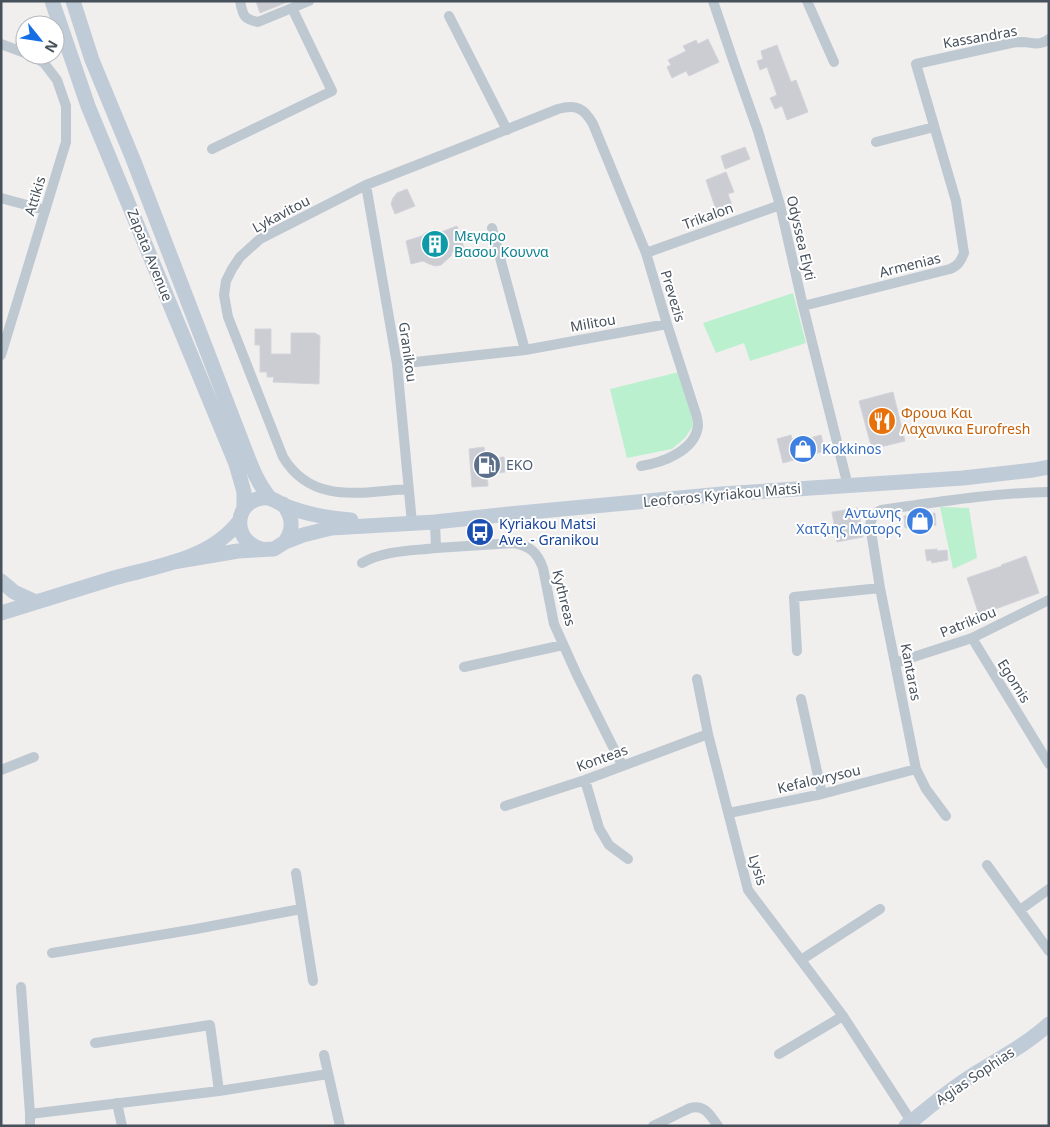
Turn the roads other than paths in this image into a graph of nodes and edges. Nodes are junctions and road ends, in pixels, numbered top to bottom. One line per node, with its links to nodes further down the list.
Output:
1 (52, 1): 38 (main road, Zapata Avenue)
2 (73, 1): 37 (main road, Zapata Avenue)
3 (240, 1): 7 (street)
4 (309, 1): 7 (street)
5 (807, 1): 12 (street)
6 (716, 3): 22 (street, Odyssea Elyti)
7 (292, 8): 19 (street)
8 (449, 16): 17 (street)
9 (1049, 39): 13 (street, Kassandras)
10 (1, 44): 11 (street)
11 (15, 49)
12 (834, 62)
13 (916, 64): 16 (street, Armenias)
14 (46, 65): 23 (street, Attikis)
15 (583, 110): 17 (street, Lykavitou); 25 (street, Prevezis)
16 (934, 127): 18 (street); 26 (street, Armenias)
17 (507, 130): 20 (street, Lykavitou)
18 (876, 142)
19 (212, 149)
20 (366, 185): 30 (street, Granikou); 34 (street, Lykavitou)
21 (1, 198): 23 (street)
22 (780, 205): 25 (street, Trikalon); 26 (street, Odyssea Elyti)
23 (45, 210): 29 (street, Attikis)
24 (492, 228): 28 (street)
25 (646, 253): 27 (street, Prevezis)
26 (803, 306): 33 (street, Odyssea Elyti)
27 (667, 324): 28 (street, Militou); 31 (street, Prevezis)
28 (525, 350): 30 (street, Militou)
29 (1, 355)
30 (397, 364): 34 (street, Granikou)
31 (640, 466)
32 (1049, 467): 35 (main road, Leoforos Kyriakou Matsi)
33 (848, 486): 35 (main road, Leoforos Kyriakou Matsi); 39 (main road, Leoforos Kyriakou Matsi)
34 (408, 489): 41 (street, Granikou)
35 (948, 489): 36 (street); 48 (street, Kantaras)
36 (1049, 492)
37 (277, 501): 38 (main road, Leoforos Kyriakou Matsi); 40 (main road, Leoforos Kyriakou Matsi); 42 (main road)
38 (242, 515): 44 (main road); 45 (main road, Leoforos Kyriakou Matsi)
39 (434, 522): 41 (main road, Leoforos Kyriakou Matsi); 43 (street)
40 (395, 524): 41 (main road, Leoforos Kyriakou Matsi); 42 (main road, Leoforos Kyriakou Matsi)
41 (412, 524)
42 (285, 542): 44 (main road, Leoforos Kyriakou Matsi)
43 (436, 548): 46 (street, Kythreas); 53 (street, Kythreas)
44 (261, 549): 45 (main road, Leoforos Kyriakou Matsi)
45 (173, 562): 50 (main road, Leoforos Kyriakou Matsi)
46 (362, 563)
47 (1, 581): 50 (main road)
48 (880, 588): 54 (street); 55 (street, Kantaras)
49 (1049, 600): 52 (street, Patrikiou)
50 (36, 602): 51 (main road, Leoforos Kyriakou Matsi)
51 (1, 613)
52 (972, 638): 55 (street, Patrikiou); 61 (street, Egomis)
53 (563, 645): 56 (street); 62 (street, Kythreas)
54 (797, 651)
55 (895, 663): 63 (street, Kantaras)
56 (464, 667)
57 (697, 680): 59 (street, Lysis)
58 (801, 699): 66 (street)
59 (708, 734): 62 (street, Konteas); 68 (street, Lysis)
60 (34, 757): 64 (street)
61 (1049, 764)
62 (622, 765): 65 (street, Konteas)
63 (916, 769): 66 (street, Kefalovrysou); 69 (street, Kantaras)
64 (1, 770)
65 (585, 780): 67 (street, Konteas); 70 (street)
66 (822, 794): 68 (street, Kefalovrysou)
67 (505, 806)
68 (729, 813): 79 (street, Lysis)
69 (946, 816)
70 (628, 859)
71 (987, 865): 76 (street)
72 (296, 873): 74 (street)
73 (1049, 889): 76 (street)
74 (301, 909): 78 (street); 80 (street)
75 (880, 909): 79 (street)
76 (1020, 910): 77 (street)
77 (1049, 951)
78 (52, 953)
79 (801, 960): 82 (street, Lysis)
80 (313, 981)
81 (20, 987): 91 (street)
82 (843, 1016): 86 (street); 92 (street, Lysis)
83 (1049, 1024): 84 (main road, Agias Sophias)
84 (1043, 1036): 92 (main road, Agias Sophias)
85 (96, 1043): 89 (street)
86 (779, 1054)
87 (324, 1055): 88 (street)
88 (328, 1074): 89 (street); 95 (street)
89 (219, 1091): 90 (street)
90 (117, 1103): 91 (street); 94 (street)
91 (30, 1114): 93 (street)
92 (908, 1124)
93 (30, 1126)
94 (122, 1126)
95 (340, 1126)
96 (653, 1126): 97 (street)
97 (718, 1126)

